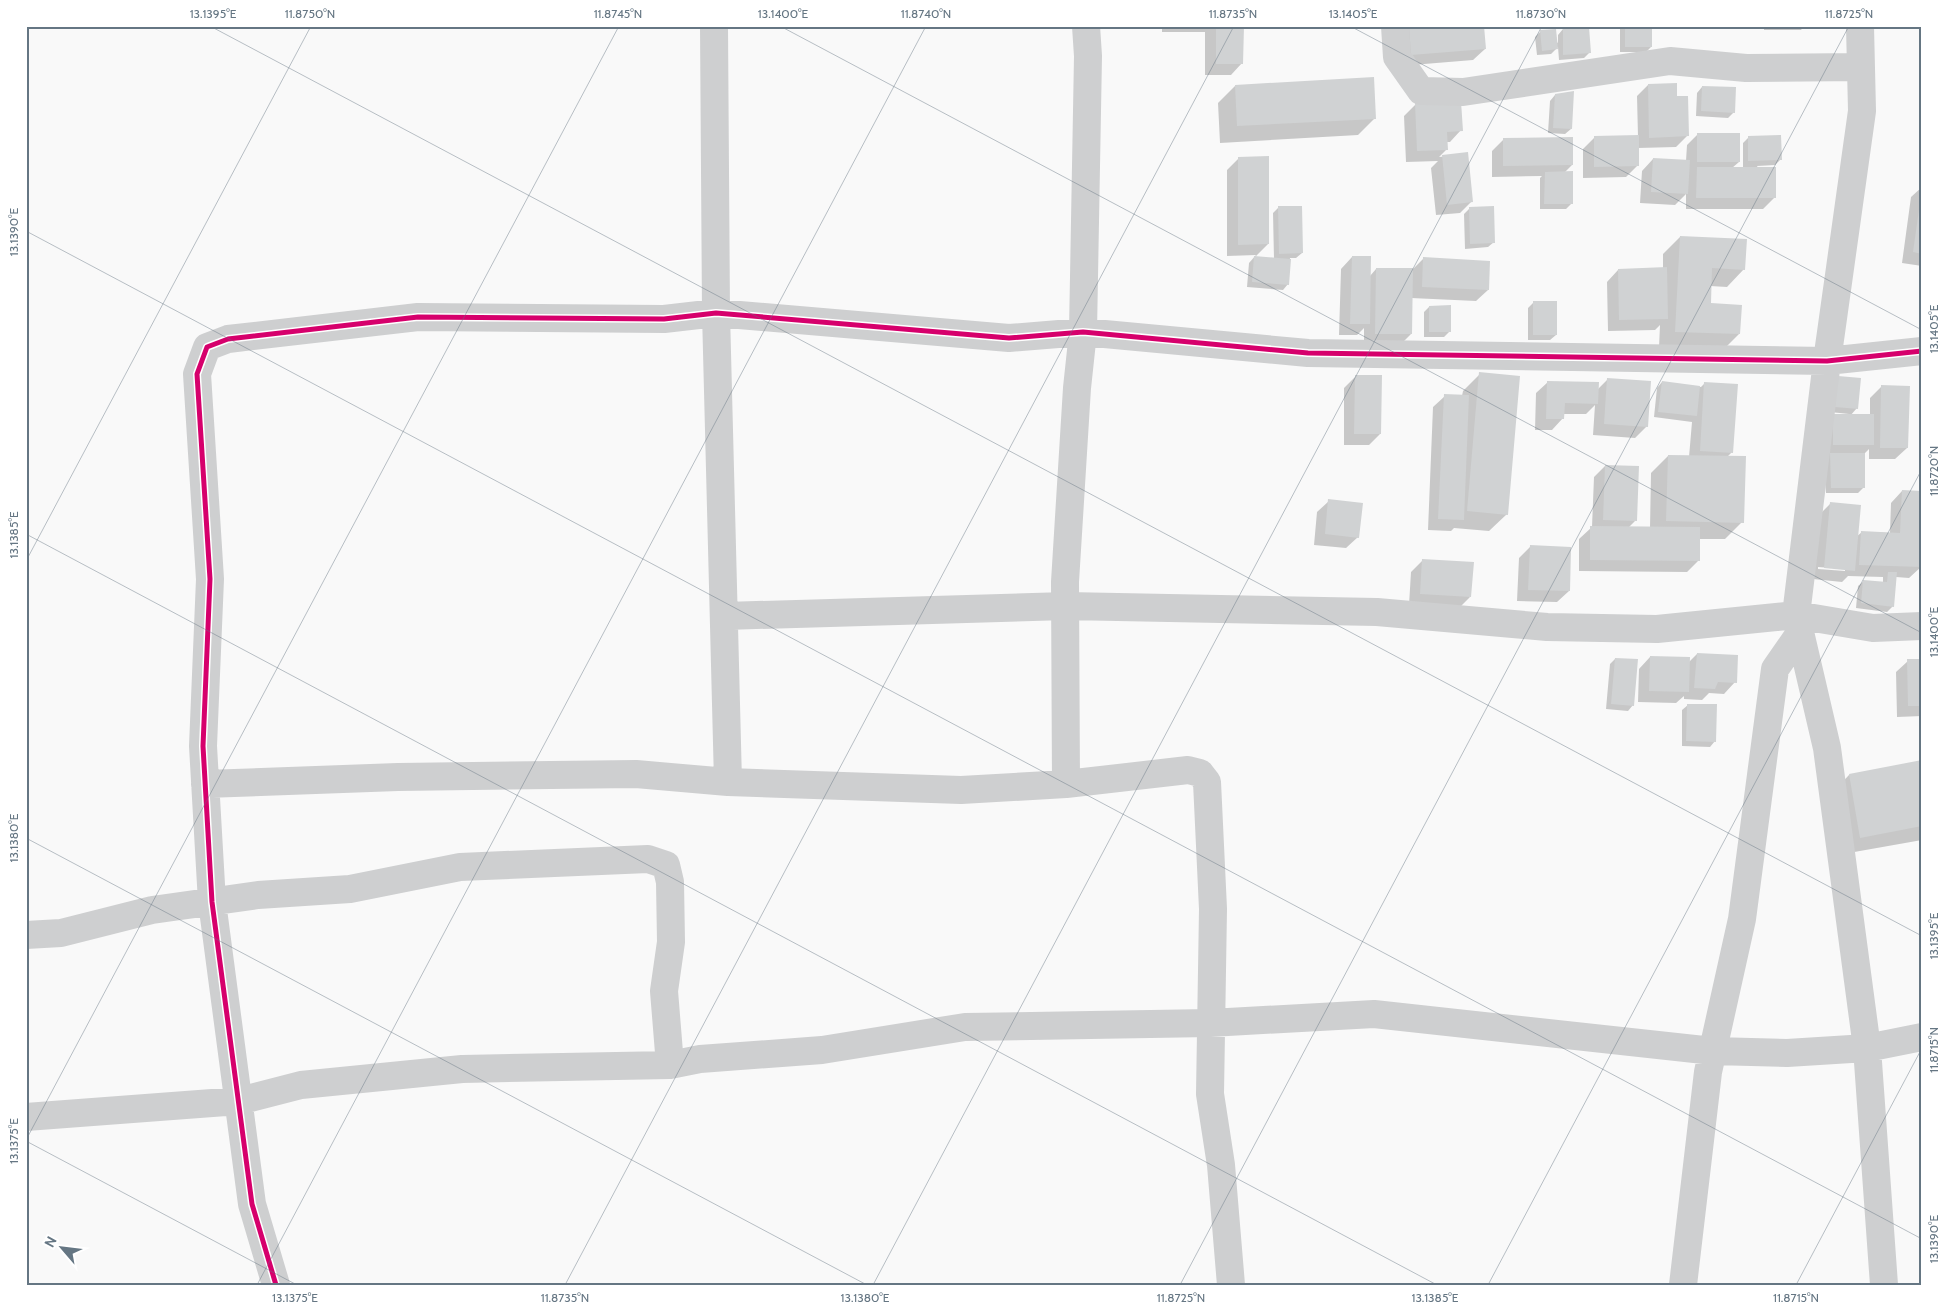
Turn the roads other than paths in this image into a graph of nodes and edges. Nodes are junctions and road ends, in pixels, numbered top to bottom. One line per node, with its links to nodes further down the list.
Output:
1 (714, 26): 6 (street)
2 (1086, 26): 7 (street)
3 (1395, 26): 5 (street)
4 (1860, 26): 5 (street)
5 (1861, 67): 9 (street)
6 (716, 313): 7 (street); 11 (street); 15 (street)
7 (1083, 332): 9 (street); 10 (street)
8 (1922, 351): 9 (street)
9 (1827, 361): 12 (street)
10 (1066, 606): 11 (street); 12 (street); 16 (street)
11 (725, 616): 14 (street)
12 (1798, 624): 13 (street); 21 (street); 22 (street)
13 (1922, 626)
14 (728, 782): 15 (street); 16 (street)
15 (205, 784): 17 (street)
16 (1066, 784): 19 (street)
17 (212, 902): 18 (street); 23 (street); 24 (street)
18 (26, 935)
19 (1210, 1023): 22 (street); 23 (street); 27 (street)
20 (1922, 1037): 21 (street)
21 (1867, 1048): 22 (street); 29 (street)
22 (1713, 1051): 28 (street)
23 (670, 1065): 24 (street)
24 (239, 1101): 25 (street); 26 (street)
25 (26, 1117)
26 (276, 1285)
27 (1231, 1285)
28 (1683, 1285)
29 (1884, 1285)

